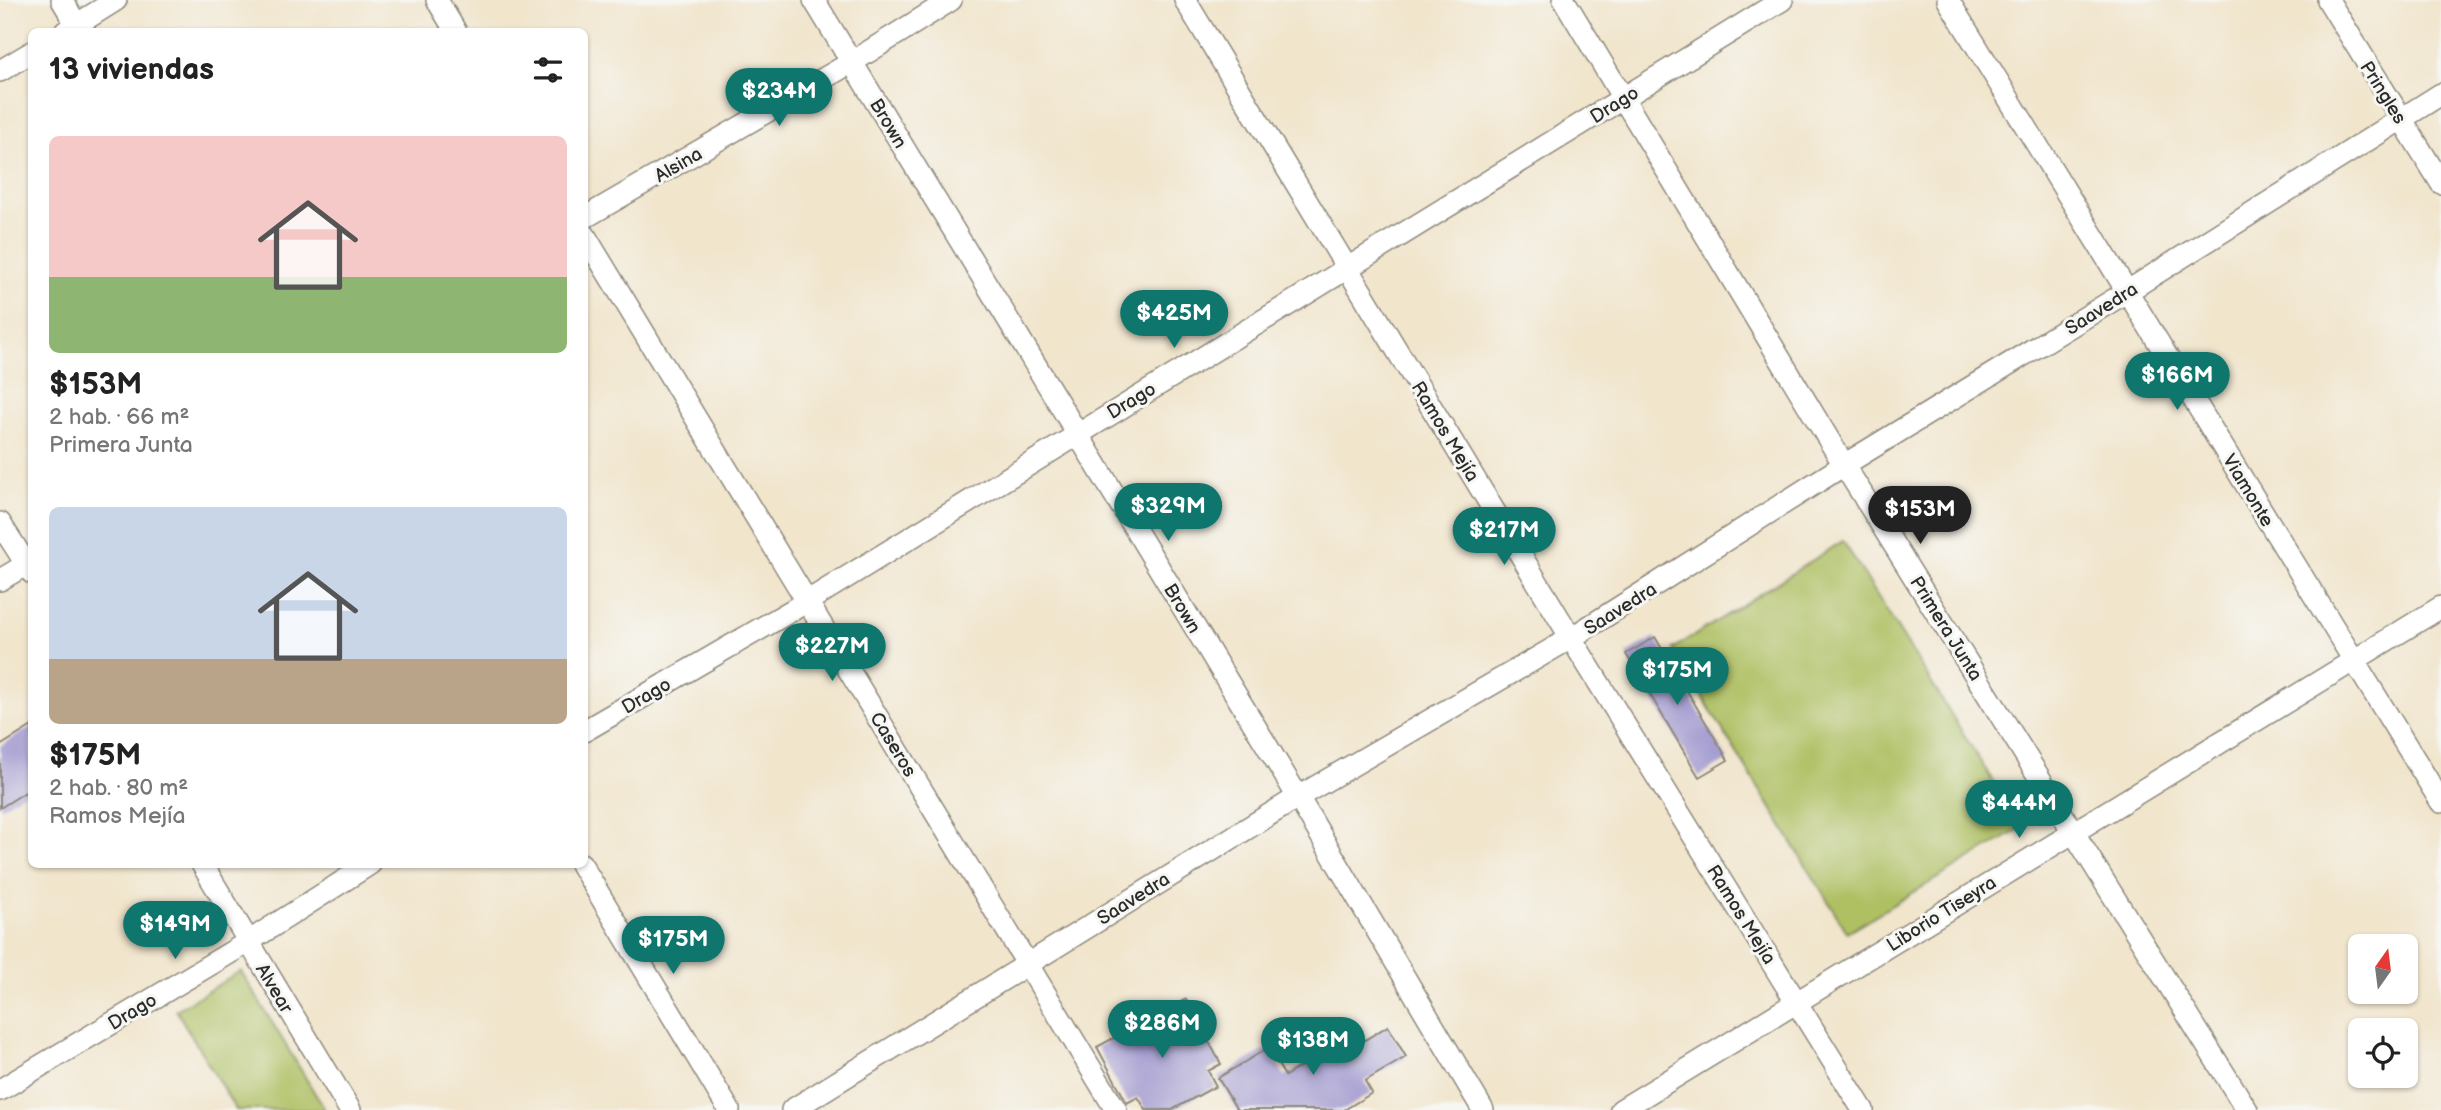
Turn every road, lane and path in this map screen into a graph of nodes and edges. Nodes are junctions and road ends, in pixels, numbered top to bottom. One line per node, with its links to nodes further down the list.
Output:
1 (62, 0): 11 (street)
2 (116, 0): 12 (street)
3 (436, 0): 13 (street)
4 (814, 0): 15 (street, Brown)
5 (951, 0): 15 (street, Alsina)
6 (1185, 0): 23 (street, Ramos Mejía)
7 (1564, 0): 18 (street, Primera Junta)
8 (1782, 0): 18 (street, Drago)
9 (1948, 0): 24 (street, Viamonte)
10 (2328, 0): 19 (street, Pringles)
11 (74, 28)
12 (75, 28)
13 (454, 28)
14 (28, 54): 16 (street)
15 (852, 62): 21 (street, Alsina); 25 (street, Brown)
16 (0, 71)
17 (2441, 94): 19 (street, Saavedra)
18 (1623, 99): 23 (street, Drago); 26 (street, Primera Junta)
19 (2400, 118): 20 (street, Pringles); 24 (street, Saavedra)
20 (2441, 183)
21 (588, 216)
22 (588, 241): 31 (street, Caseros)
23 (1348, 268): 25 (street, Drago); 33 (street, Ramos Mejía)
24 (2128, 291): 26 (street, Saavedra); 34 (street, Viamonte)
25 (1076, 433): 31 (street, Drago); 36 (street, Brown)
26 (1844, 465): 33 (street, Saavedra); 38 (street, Primera Junta)
27 (0, 523): 28 (street)
28 (28, 563)
29 (28, 567): 30 (street)
30 (0, 580)
31 (808, 601): 35 (street, Drago); 43 (street, Caseros)
32 (2441, 607): 34 (street, Liborio Tiseyra)
33 (1571, 638): 36 (street, Saavedra); 44 (street, Ramos Mejía)
34 (2354, 661): 37 (street, Viamonte); 38 (street, Liborio Tiseyra)
35 (588, 729)
36 (1298, 797): 43 (street, Saavedra); 50 (street, Brown)
37 (2441, 802)
38 (2074, 831): 44 (street, Liborio Tiseyra); 53 (street, Primera Junta)
39 (204, 868): 42 (street, Alvear)
40 (363, 868): 42 (street, Drago)
41 (583, 868): 47 (street)
42 (248, 942): 45 (street, Drago); 46 (street, Alvear)
43 (1026, 964): 48 (street, Saavedra); 49 (street, Caseros)
44 (1797, 1002): 51 (street, Liborio Tiseyra); 52 (street, Ramos Mejía)
45 (0, 1090)
46 (350, 1110)
47 (729, 1110)
48 (792, 1110)
49 (1116, 1110)
50 (1483, 1110)
51 (1621, 1110)
52 (1863, 1110)
53 (2247, 1110)

